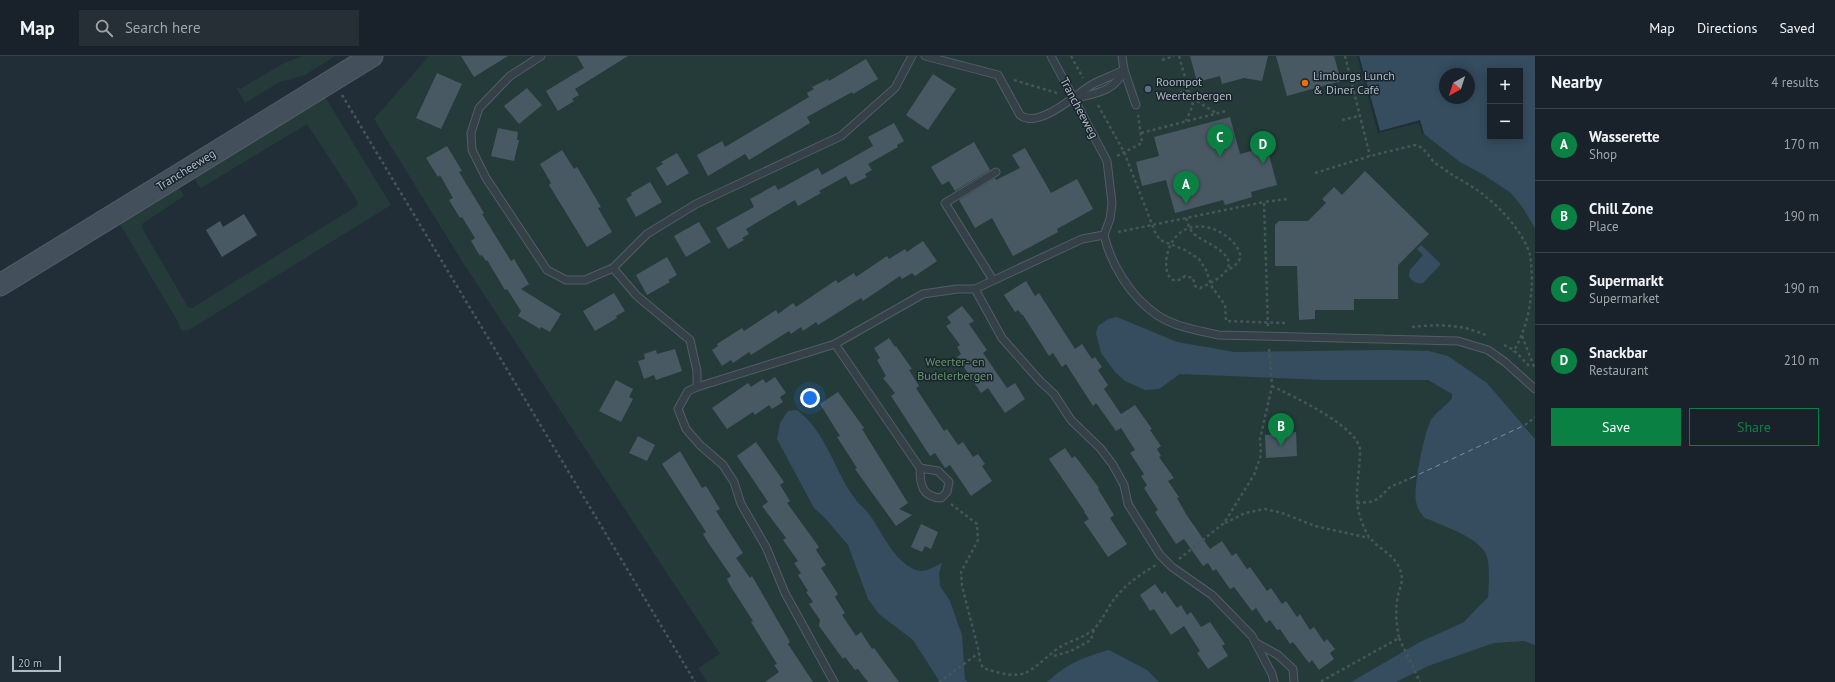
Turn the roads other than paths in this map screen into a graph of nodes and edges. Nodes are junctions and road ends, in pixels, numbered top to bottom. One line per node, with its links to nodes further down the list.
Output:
1 (372, 56): 14 (street, Trancheeweg)
2 (541, 56): 12 (lane)
3 (912, 56): 12 (lane)
4 (925, 56): 8 (lane)
5 (1051, 56): 8 (lane, Trancheeweg)
6 (1122, 56): 7 (lane)
7 (1124, 70): 8 (lane); 9 (lane)
8 (1074, 98): 11 (lane, Trancheeweg)
9 (1136, 105)
10 (996, 172): 13 (lane)
11 (1104, 235): 13 (lane); 18 (lane)
12 (613, 268): 17 (lane)
13 (993, 280): 15 (lane)
14 (0, 285)
15 (975, 289): 16 (lane); 20 (lane)
16 (835, 344): 17 (lane); 19 (lane)
17 (698, 387): 21 (lane)
18 (1535, 389)
19 (920, 468): 19 (lane)
20 (1256, 643): 22 (lane); 23 (lane)
21 (834, 682)
22 (1274, 682)
23 (1294, 682)

